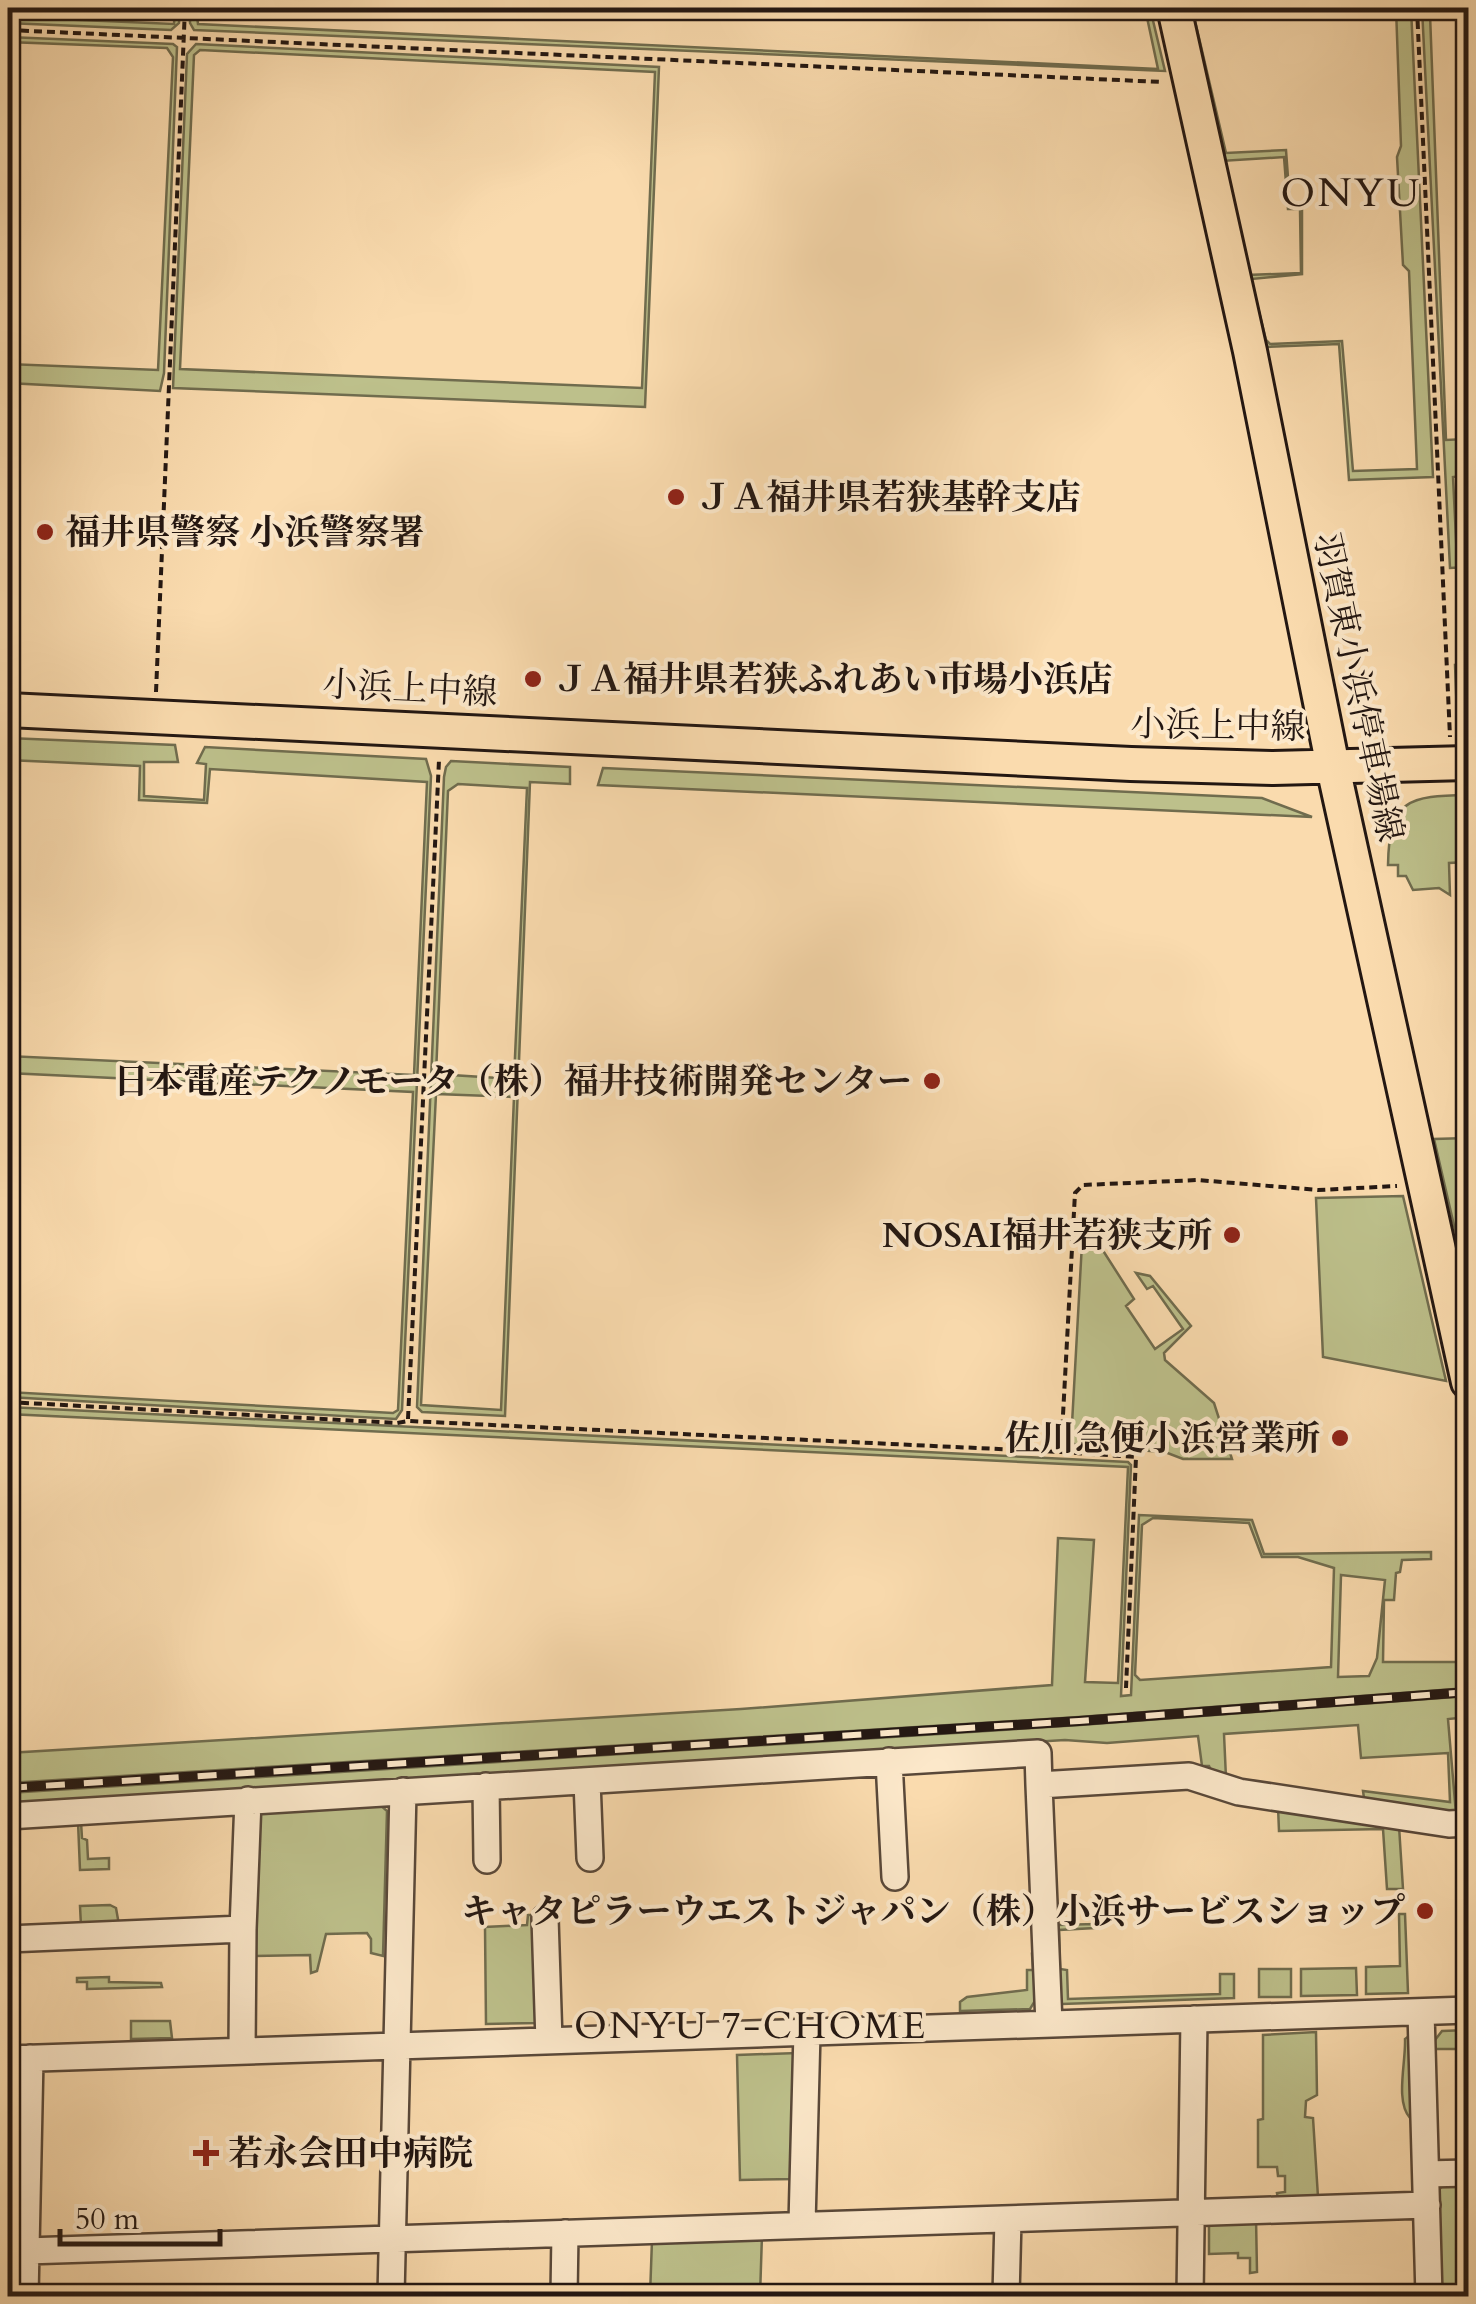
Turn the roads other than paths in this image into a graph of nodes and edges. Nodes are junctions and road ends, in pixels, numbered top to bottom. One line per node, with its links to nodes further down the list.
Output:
1 (1174, 8): 4 (main road, 羽賀東小浜停車場線)
2 (8, 710): 4 (main road, 小浜上中線)
3 (1460, 764): 4 (main road, 小浜上中線)
4 (1333, 767): 5 (main road, 羽賀東小浜停車場線)
5 (1460, 1309): 6 (main road, 羽賀東小浜停車場線)
6 (1468, 1382)
7 (890, 1761): 8 (street); 9 (street); 17 (street)
8 (586, 1780): 10 (street); 15 (street)
9 (1039, 1785): 14 (street); 24 (street)
10 (486, 1786): 11 (street); 16 (street)
11 (403, 1791): 12 (street); 27 (street)
12 (248, 1800): 13 (street); 19 (street)
13 (8, 1816)
14 (1468, 1823)
15 (590, 1858)
16 (487, 1860)
17 (895, 1877)
18 (545, 1918): 26 (street)
19 (243, 1929): 20 (street); 28 (street)
20 (8, 1939)
21 (1468, 2010): 22 (street)
22 (1421, 2012): 23 (street); 31 (street)
23 (1194, 2019): 24 (street); 33 (street)
24 (1050, 2024): 25 (street)
25 (807, 2032): 26 (street); 35 (street)
26 (549, 2041): 27 (street)
27 (396, 2046): 28 (street); 37 (street)
28 (242, 2051): 29 (street)
29 (19, 2059): 38 (street)
30 (1468, 2172): 31 (street)
31 (1426, 2174): 32 (street)
32 (1427, 2205): 33 (street); 44 (street)
33 (1192, 2212): 34 (street); 43 (street)
34 (1008, 2219): 35 (street); 42 (street)
35 (802, 2224): 36 (street)
36 (565, 2232): 37 (street); 41 (street)
37 (392, 2239): 38 (street); 40 (street)
38 (26, 2251): 39 (street)
39 (25, 2296)
40 (391, 2296)
41 (564, 2296)
42 (1006, 2296)
43 (1190, 2296)
44 (1430, 2296)

